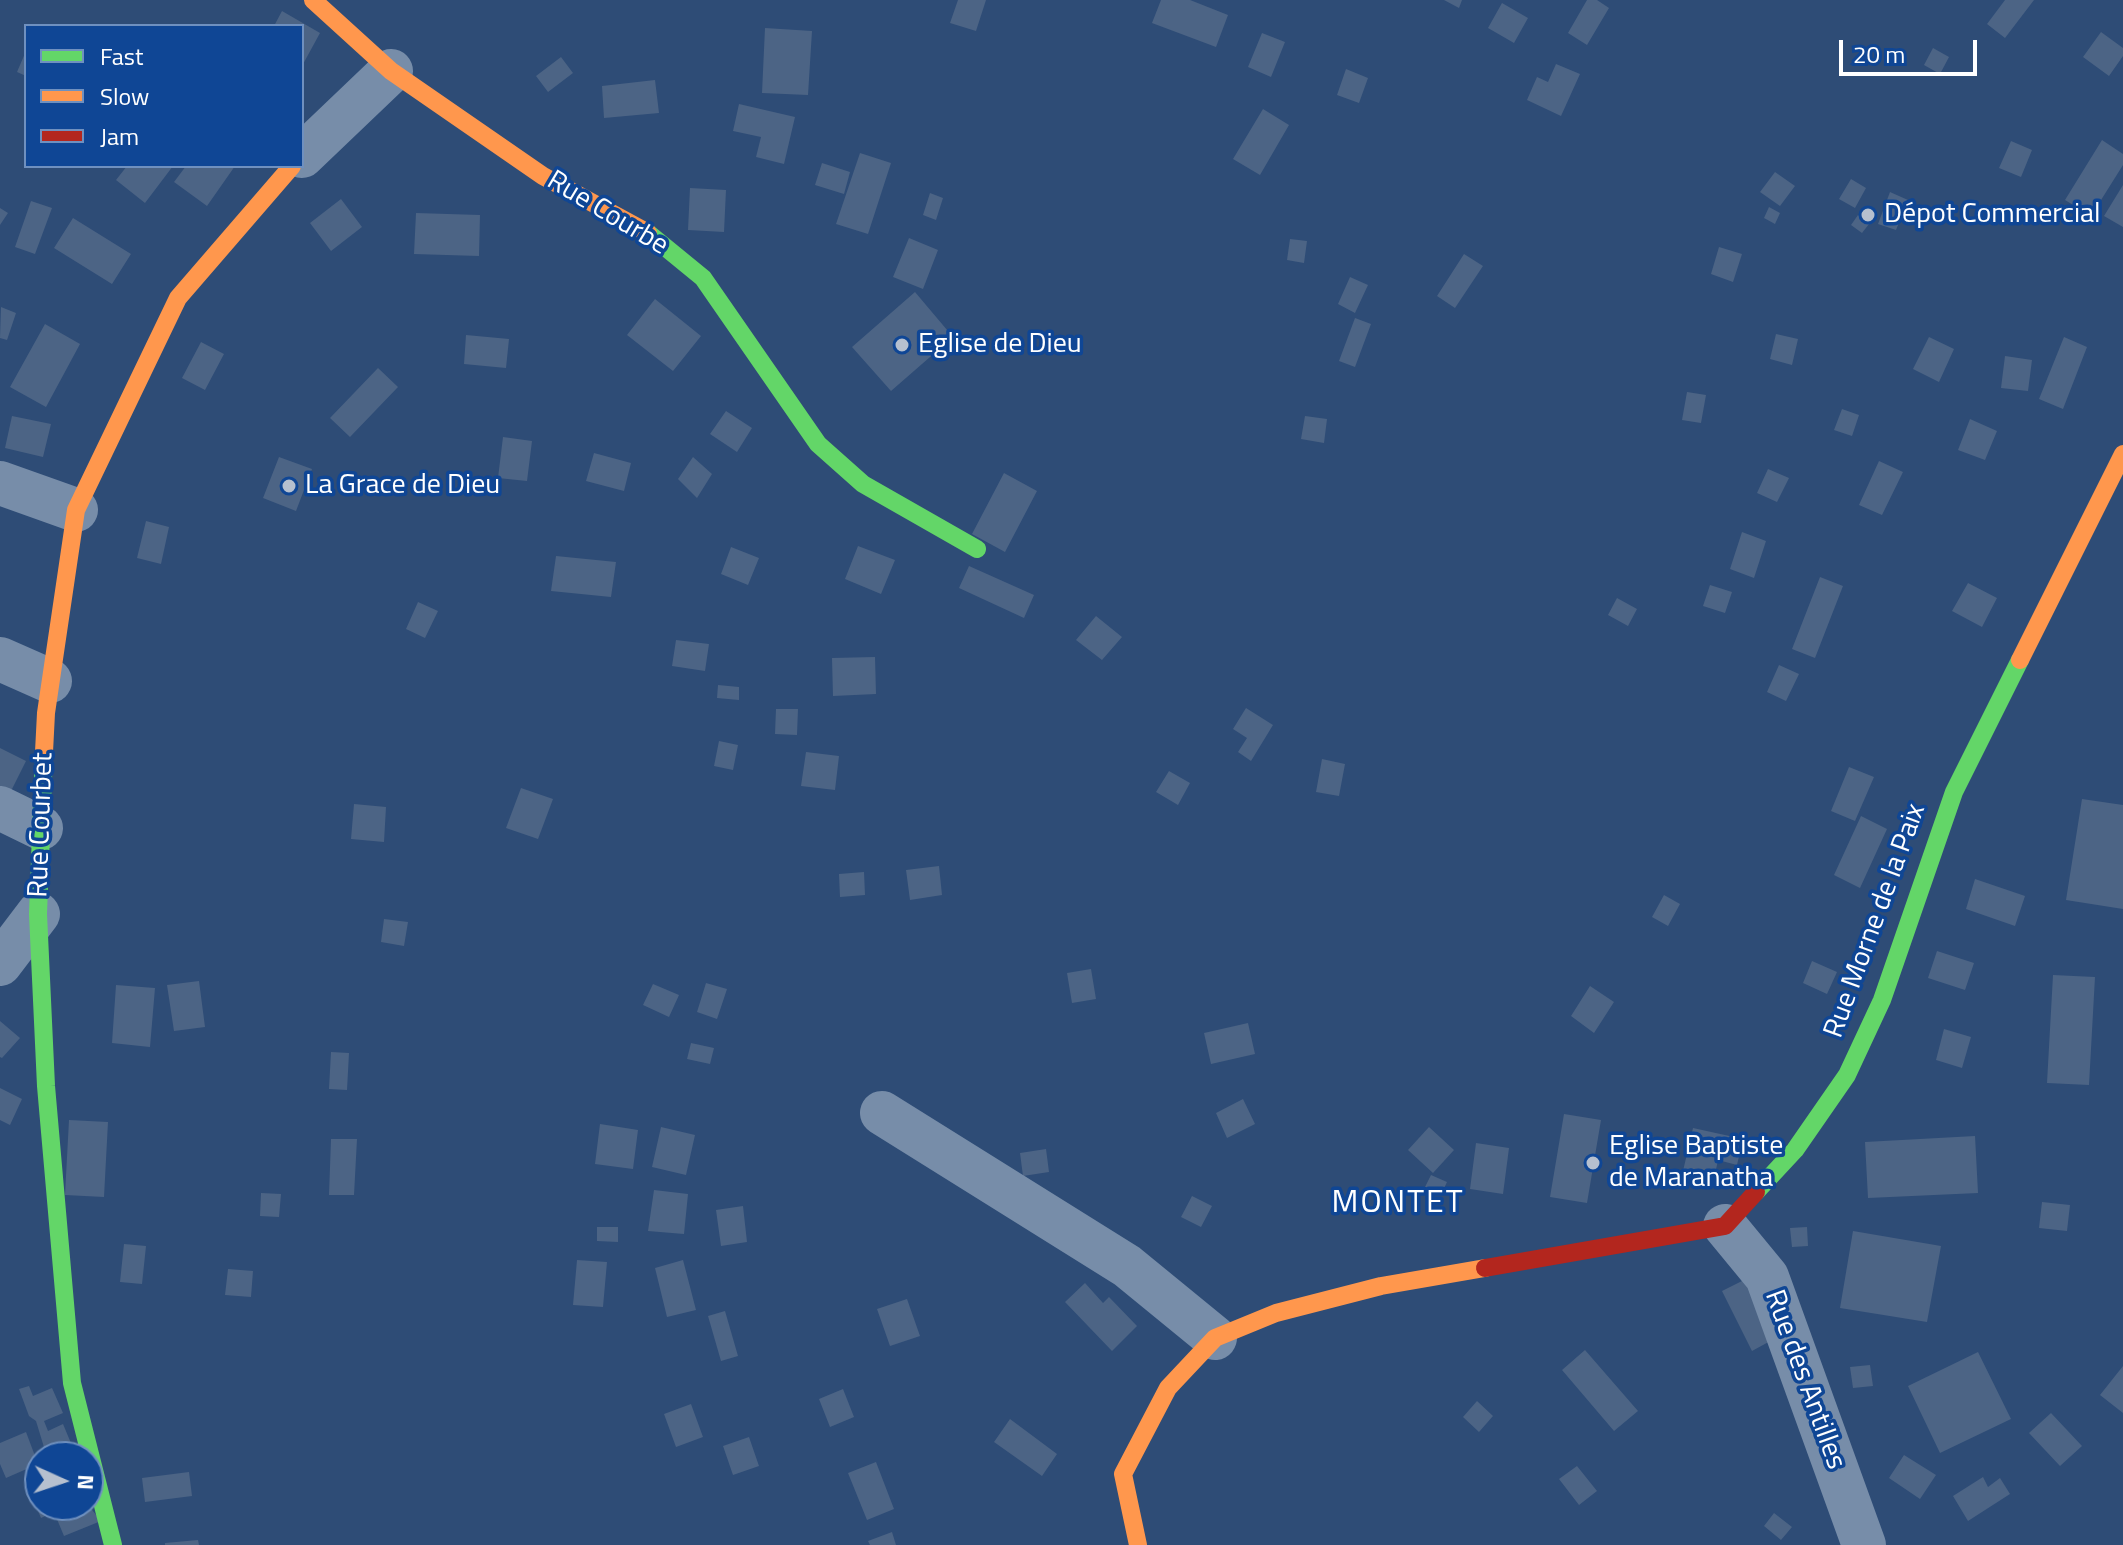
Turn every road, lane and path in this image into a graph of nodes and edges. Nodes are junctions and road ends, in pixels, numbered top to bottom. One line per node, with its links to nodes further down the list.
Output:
1 (313, 0): 2 (street, Rue Courbe)
2 (391, 71): 3 (street); 8 (street, Rue Courbe)
3 (304, 154)
4 (290, 168): 7 (street, Rue Courbet)
5 (2123, 454): 16 (street, Rue Morne de la Paix)
6 (0, 483): 7 (street)
7 (76, 510): 10 (street, Rue Courbet)
8 (977, 549)
9 (0, 659): 10 (street)
10 (50, 681): 12 (street, Rue Courbet)
11 (0, 808): 12 (street)
12 (41, 828): 13 (street, Rue Courbet)
13 (38, 914): 14 (street); 19 (street, Rue Courbet)
14 (0, 964)
15 (882, 1113): 17 (street)
16 (1725, 1226): 17 (street); 20 (street, Rue des Antilles)
17 (1215, 1338): 18 (street)
18 (1138, 1540)
19 (113, 1545)
20 (1864, 1545)

